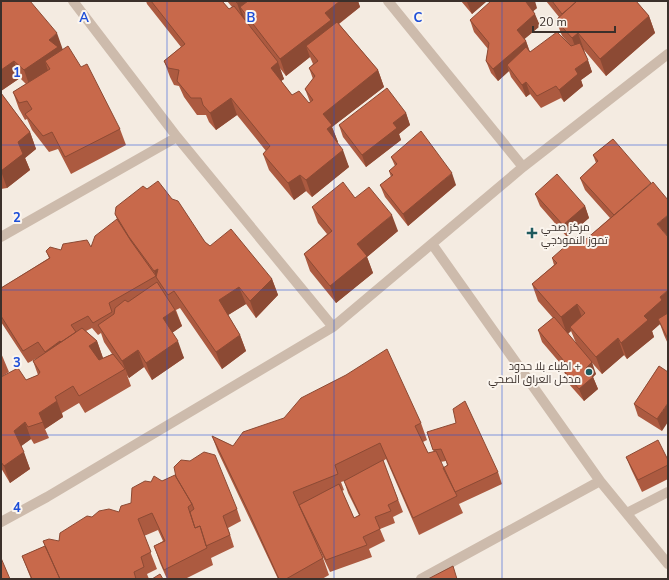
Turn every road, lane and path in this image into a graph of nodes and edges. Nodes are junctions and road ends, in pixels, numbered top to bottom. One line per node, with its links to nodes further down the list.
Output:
1 (73, 1): 4 (street)
2 (388, 1): 5 (street)
3 (668, 54): 5 (street)
4 (176, 137): 6 (street); 8 (street)
5 (523, 167): 7 (street)
6 (1, 236)
7 (432, 244): 8 (street); 9 (street)
8 (333, 326): 12 (street)
9 (600, 481): 11 (street); 14 (street)
10 (668, 492): 11 (street)
11 (627, 513): 13 (street)
12 (1, 522)
13 (668, 564)
14 (421, 579)

